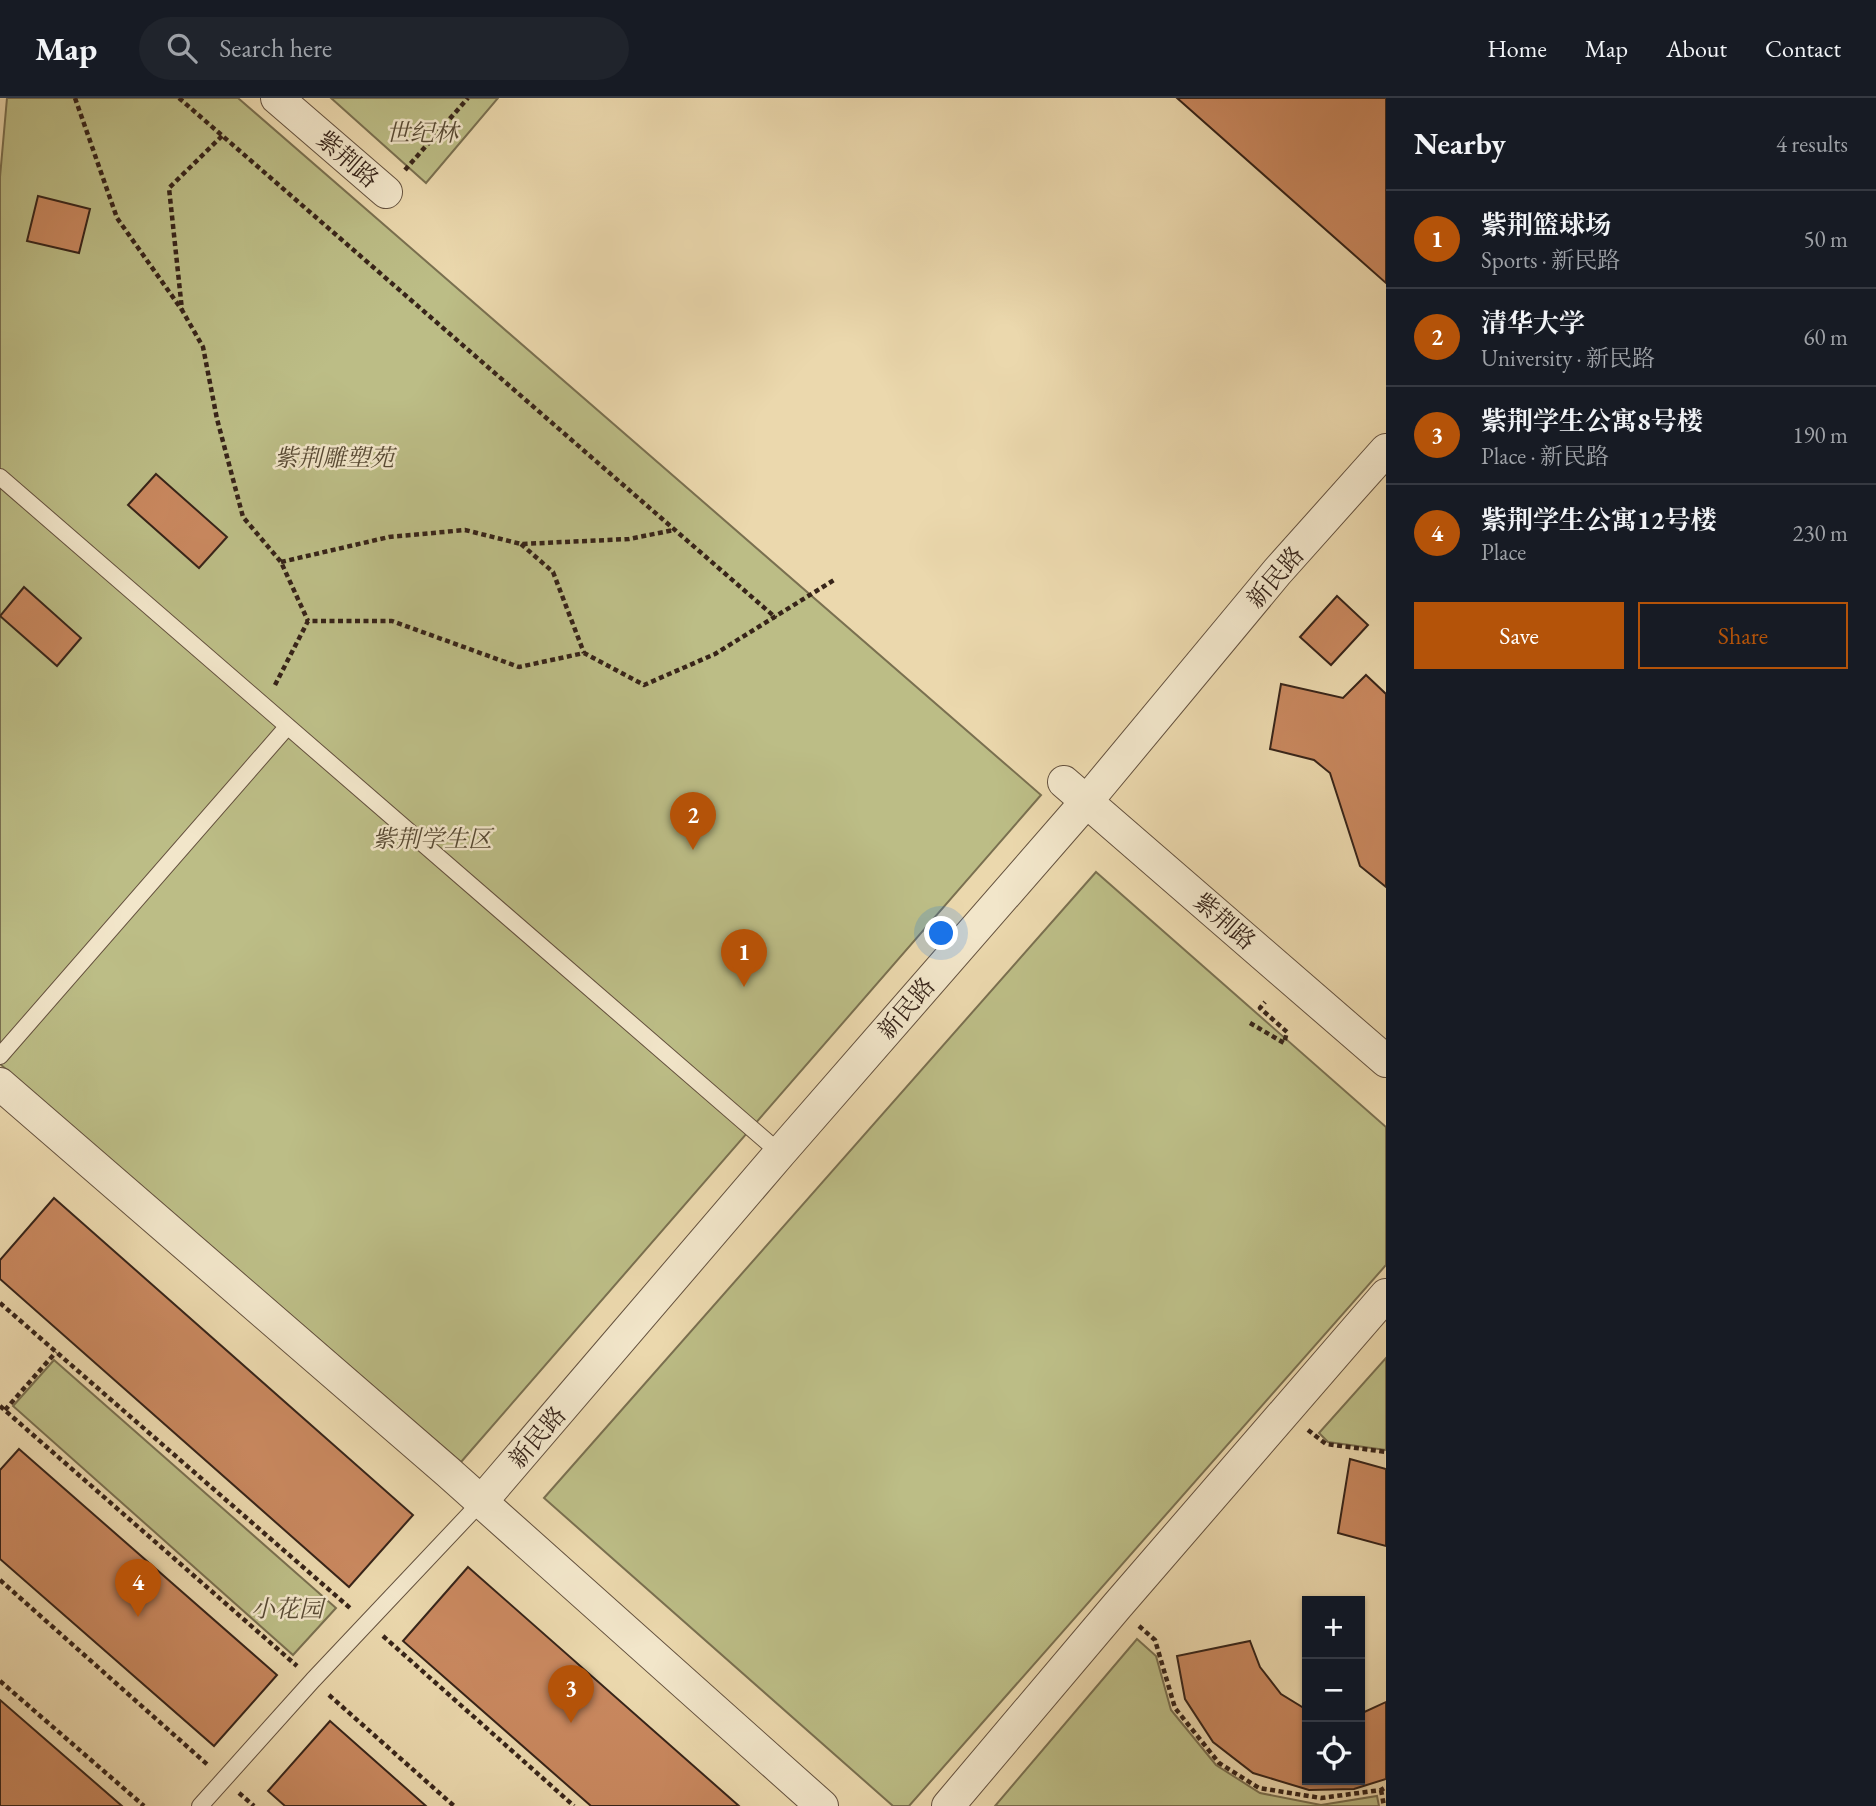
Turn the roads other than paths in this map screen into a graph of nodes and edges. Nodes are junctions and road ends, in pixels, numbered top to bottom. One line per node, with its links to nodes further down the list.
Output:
1 (277, 98): 2 (street, 紫荆路)
2 (386, 192)
3 (1386, 450): 6 (street, 新民路)
4 (0, 477): 5 (lane)
5 (287, 727): 7 (lane); 10 (lane)
6 (1075, 792): 8 (street, 紫荆路); 10 (street, 新民路)
7 (0, 1056)
8 (1386, 1060)
9 (0, 1084): 12 (street)
10 (780, 1153): 12 (street, 新民路)
11 (1386, 1294): 15 (street)
12 (481, 1502): 13 (lane); 14 (street)
13 (200, 1806)
14 (822, 1806)
15 (948, 1806)

